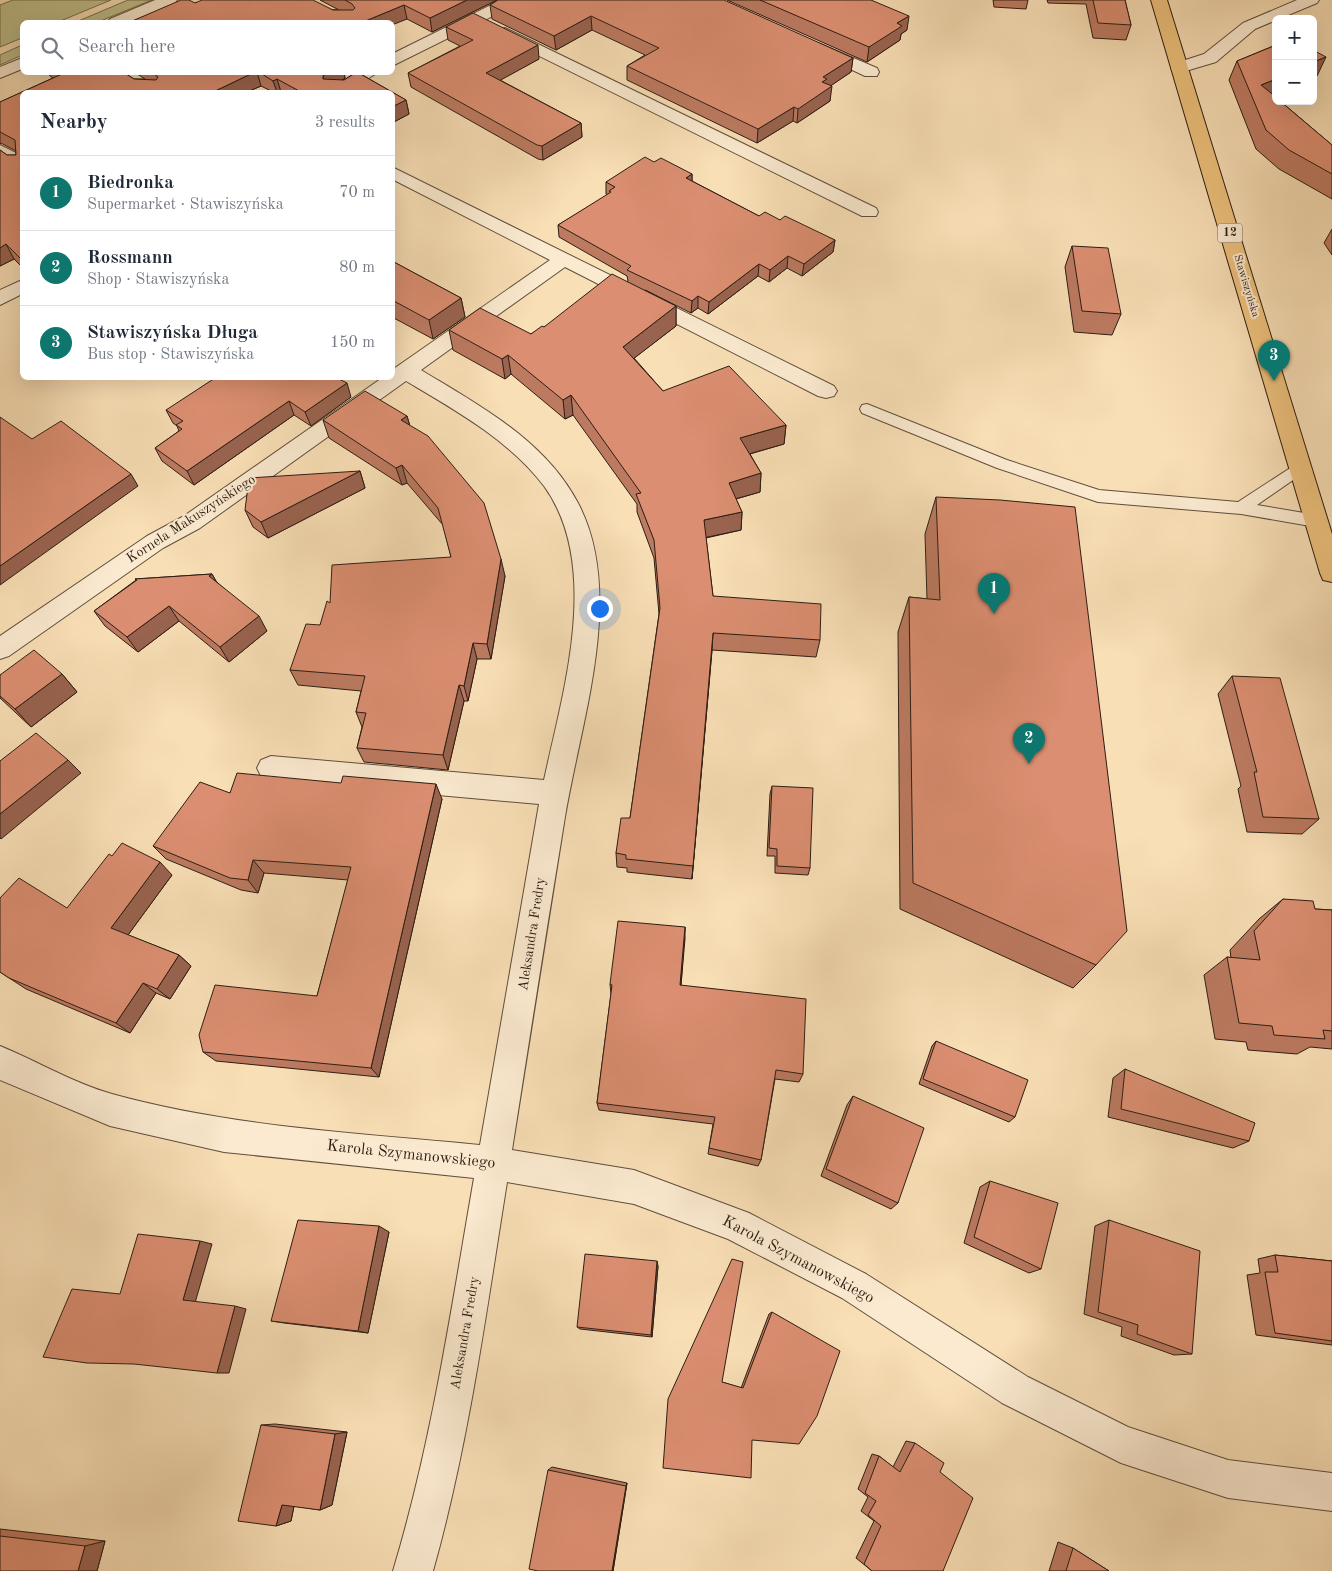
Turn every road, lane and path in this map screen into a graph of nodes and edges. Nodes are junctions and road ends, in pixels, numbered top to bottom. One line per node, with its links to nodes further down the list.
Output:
1 (169, 0): 6 (street)
2 (513, 0): 5 (street)
3 (1159, 0): 12 (main road, Stawiszyńska / 12)
4 (1312, 0): 12 (street)
5 (475, 19): 9 (street); 20 (street)
6 (121, 20)
7 (799, 40): 13 (street)
8 (395, 46): 9 (street)
9 (408, 53): 10 (street)
10 (395, 60)
11 (20, 64): 14 (street)
12 (1179, 68): 28 (main road, Stawiszyńska / 12)
13 (871, 72)
14 (0, 73)
15 (365, 75): 16 (street)
16 (339, 90)
17 (0, 150): 18 (street)
18 (20, 163)
19 (395, 174): 21 (street)
20 (869, 212)
21 (564, 259): 24 (street, Kornela Makuszyńskiego); 26 (street)
22 (20, 287): 23 (street)
23 (0, 299)
24 (398, 375): 34 (street, Aleksandra Fredry)
25 (391, 380): 32 (street, Kornela Makuszyńskiego)
26 (826, 391)
27 (867, 408): 29 (lane)
28 (1301, 466): 29 (lane); 30 (main road, Stawiszyńska / 12)
29 (1241, 508): 30 (lane)
30 (1316, 521): 31 (main road, Stawiszyńska / 12)
31 (1332, 572)
32 (0, 649)
33 (271, 768): 34 (street)
34 (555, 793): 36 (street, Aleksandra Fredry)
35 (0, 1062): 36 (street, Karola Szymanowskiego)
36 (494, 1163): 37 (street, Karola Szymanowskiego); 38 (street, Aleksandra Fredry)
37 (1332, 1492)
38 (413, 1571)

